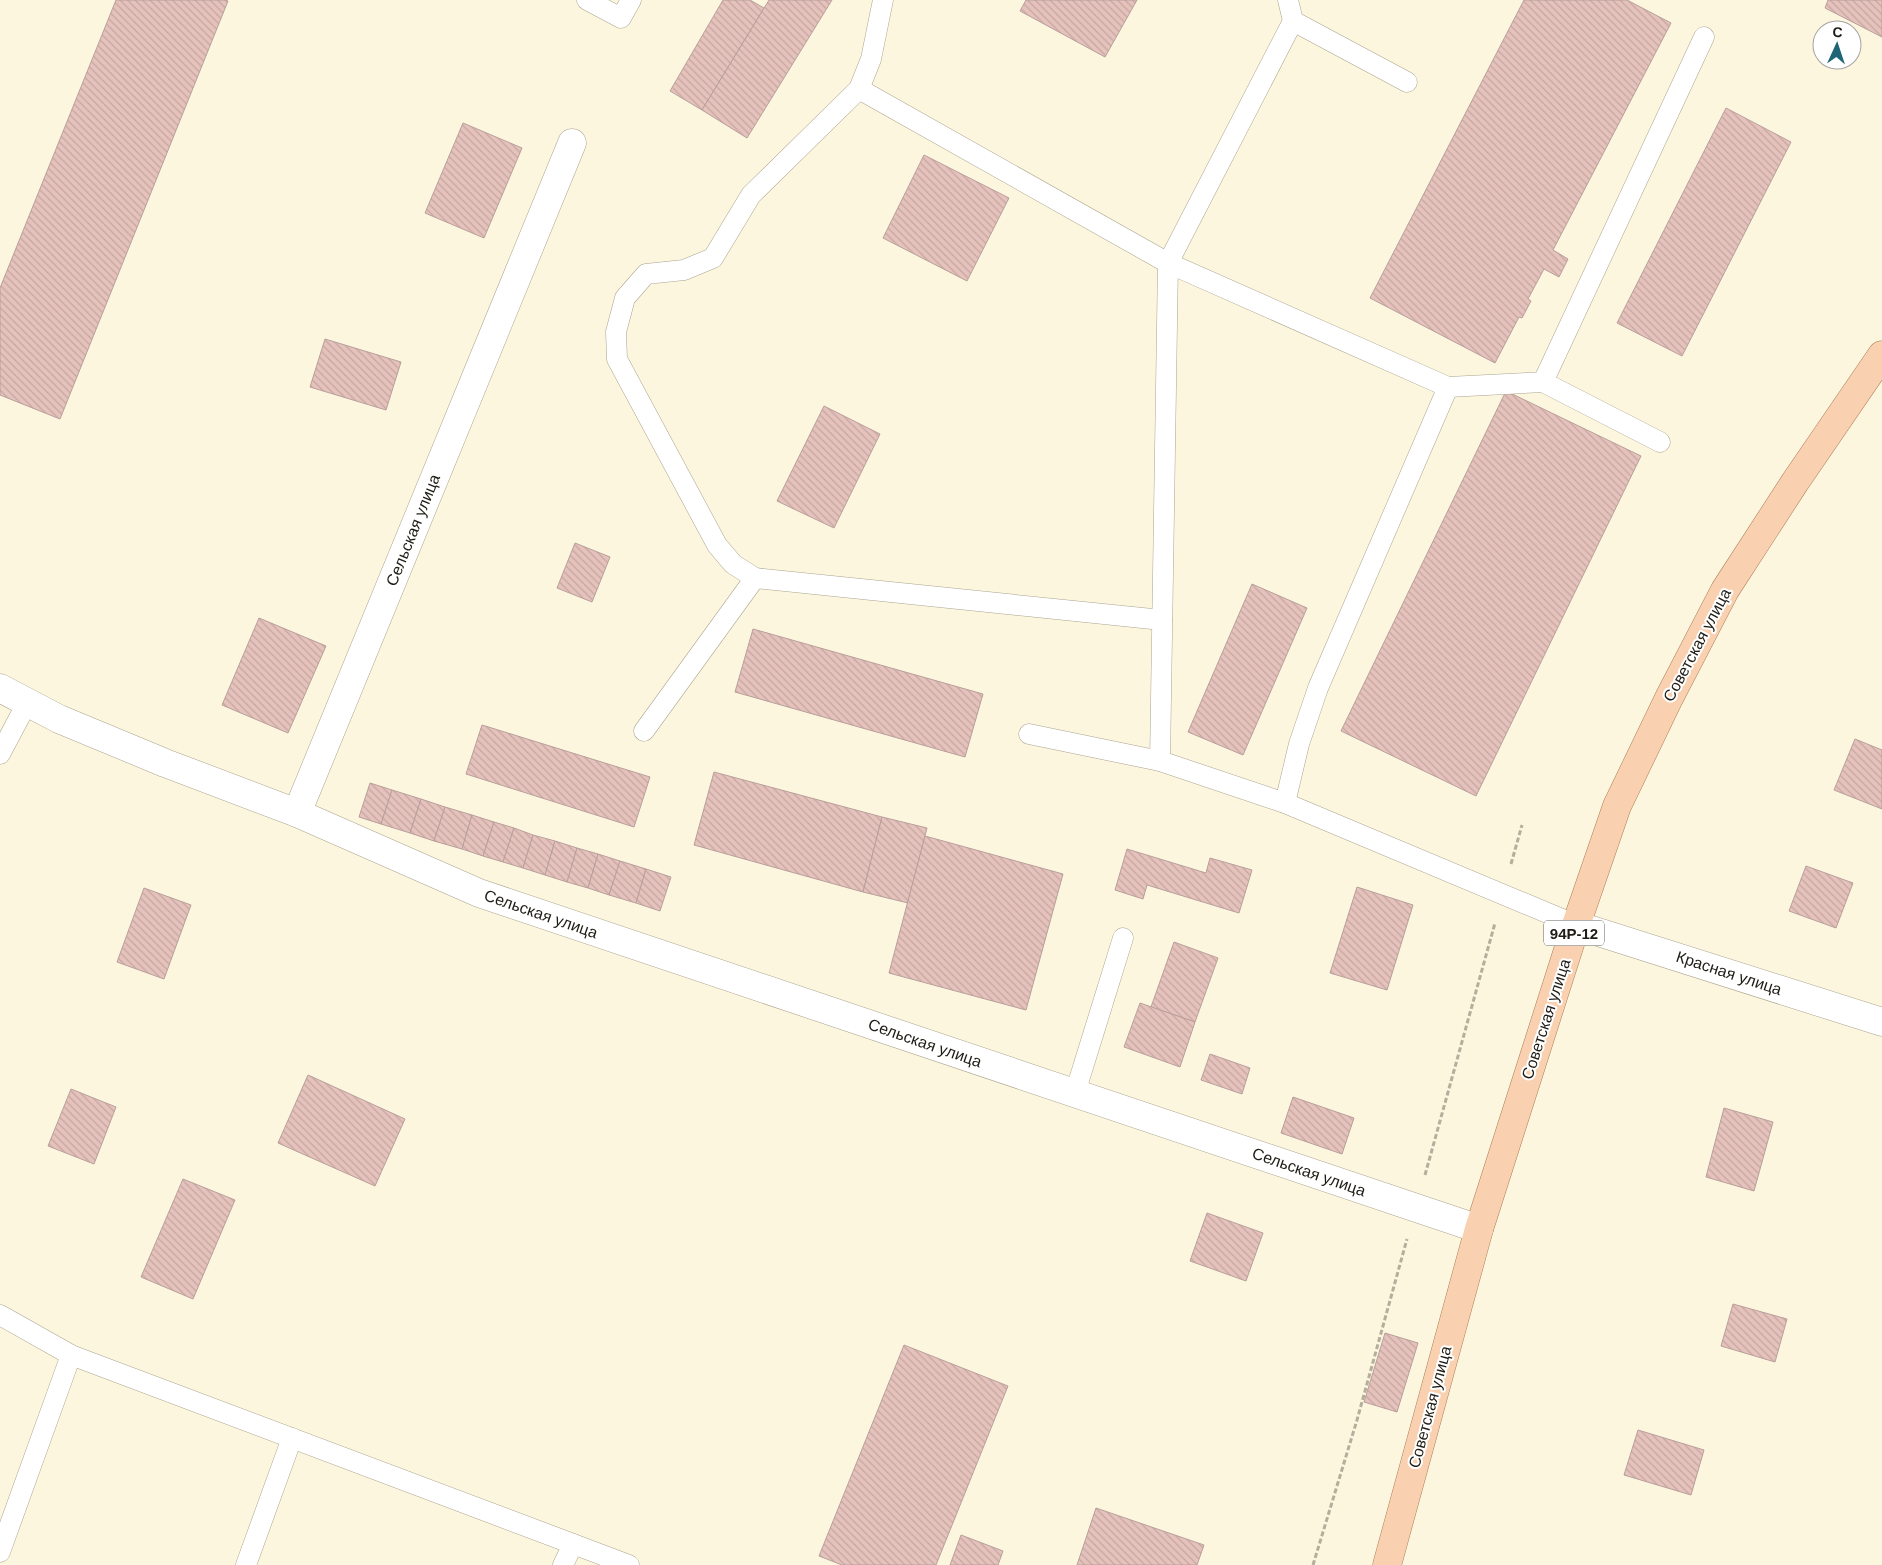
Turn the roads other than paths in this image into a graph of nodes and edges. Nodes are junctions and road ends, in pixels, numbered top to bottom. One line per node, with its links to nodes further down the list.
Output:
1 (587, 0): 2 (lane)
2 (630, 0)
3 (883, 0): 8 (lane)
4 (1288, 0): 5 (lane)
5 (1293, 21): 7 (lane); 10 (lane)
6 (1704, 37): 12 (lane)
7 (1406, 82)
8 (859, 89): 10 (lane); 15 (lane)
9 (572, 142): 24 (street, Сельская улица)
10 (1168, 263): 13 (lane); 16 (lane)
11 (1882, 355): 25 (main road, Советская улица / 94Р-12)
12 (1543, 382): 13 (lane); 14 (lane)
13 (1448, 387): 23 (lane)
14 (1660, 442)
15 (755, 578): 16 (lane); 19 (lane)
16 (1162, 620): 22 (lane)
17 (0, 688): 18 (street)
18 (28, 703): 21 (lane); 24 (street)
19 (644, 731)
20 (1029, 734): 22 (lane)
21 (0, 754)
22 (1160, 761): 23 (lane)
23 (1285, 803): 25 (lane)
24 (297, 813): 28 (street, Сельская улица)
25 (1576, 925): 27 (street, Красная улица); 29 (main road, Советская улица / 94Р-12)
26 (1123, 938): 28 (lane)
27 (1882, 1022)
28 (1075, 1093): 29 (street, Сельская улица)
29 (1479, 1229): 38 (main road, Советская улица / 94Р-12)
30 (0, 1315): 31 (lane)
31 (71, 1355): 32 (lane); 34 (lane)
32 (292, 1438): 33 (lane); 35 (lane)
33 (573, 1544): 36 (lane); 37 (lane)
34 (0, 1552)
35 (246, 1565)
36 (563, 1565)
37 (629, 1565)
38 (1387, 1565)

